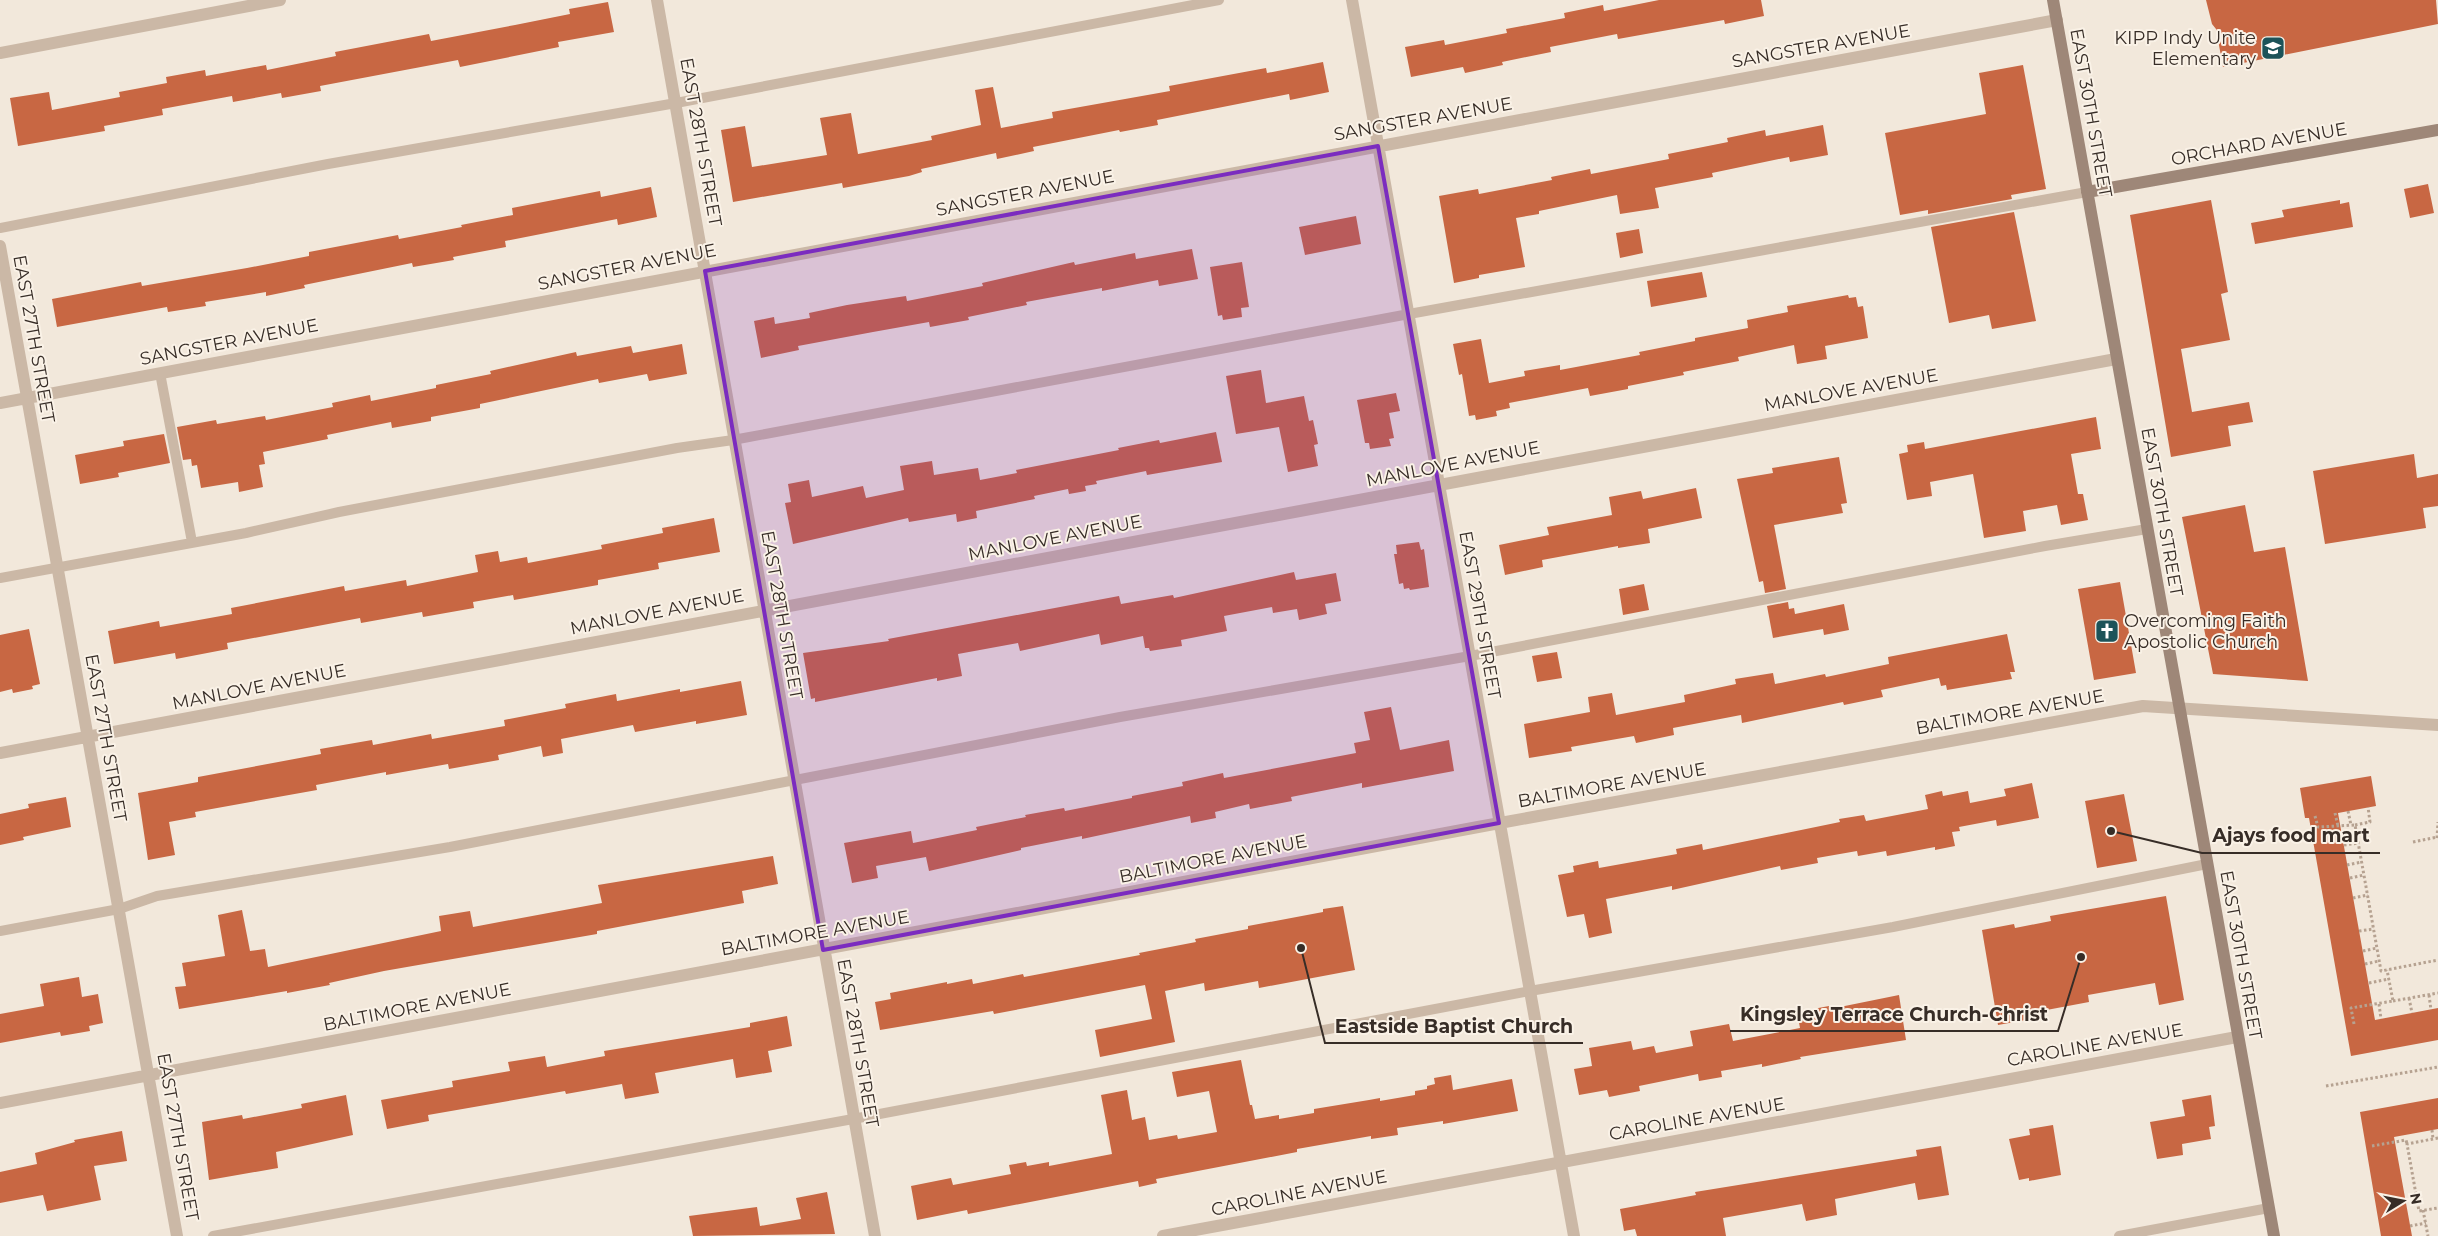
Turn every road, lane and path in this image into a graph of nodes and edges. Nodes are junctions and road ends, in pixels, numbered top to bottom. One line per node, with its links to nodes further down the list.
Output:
1 (280, 0): 7 (street)
2 (657, 0): 8 (street, EAST 28TH STREET)
3 (1220, 0): 8 (lane)
4 (1352, 0): 10 (street, EAST 29TH STREET)
5 (2053, 0): 6 (main road, EAST 30TH STREET)
6 (2057, 20): 10 (street, SANGSTER AVENUE); 11 (main road, EAST 30TH STREET)
7 (0, 53)
8 (676, 103): 12 (lane); 14 (street, EAST 28TH STREET)
9 (2438, 130): 11 (main road, ORCHARD AVENUE)
10 (1378, 146): 14 (street, SANGSTER AVENUE); 15 (street, EAST 29TH STREET)
11 (2086, 192): 15 (lane); 16 (main road, EAST 30TH STREET)
12 (0, 228)
13 (0, 246): 18 (street, EAST 27TH STREET)
14 (705, 271): 17 (street, SANGSTER AVENUE); 20 (street, EAST 28TH STREET)
15 (1409, 314): 20 (lane); 21 (street, EAST 29TH STREET)
16 (2116, 359): 21 (street, MANLOVE AVENUE); 22 (main road, EAST 30TH STREET)
17 (160, 373): 18 (street, SANGSTER AVENUE); 23 (lane)
18 (27, 398): 19 (street, SANGSTER AVENUE); 24 (street, EAST 27TH STREET)
19 (0, 403)
20 (733, 440): 23 (lane); 26 (street, EAST 28TH STREET)
21 (1440, 484): 26 (street, MANLOVE AVENUE); 27 (street, EAST 29TH STREET)
22 (2147, 529): 27 (lane); 28 (main road, EAST 30TH STREET)
23 (192, 542): 24 (lane)
24 (57, 566): 25 (lane); 30 (street, EAST 27TH STREET)
25 (0, 578)
26 (763, 610): 30 (street, MANLOVE AVENUE); 32 (street, EAST 28TH STREET)
27 (1470, 656): 32 (lane); 38 (street, EAST 29TH STREET)
28 (2179, 708): 29 (street, BALTIMORE AVENUE); 38 (street, BALTIMORE AVENUE); 46 (main road, EAST 30TH STREET)
29 (2438, 725)
30 (88, 737): 31 (street, MANLOVE AVENUE); 52 (street, EAST 27TH STREET)
31 (0, 753)
32 (793, 781): 52 (lane); 57 (street, EAST 28TH STREET)
33 (2368, 807): 39 (path)
34 (2348, 811): 39 (path)
35 (2335, 813): 40 (path)
36 (2316, 816): 40 (path)
37 (2438, 822): 41 (path)
38 (1499, 823): 57 (street, BALTIMORE AVENUE); 65 (street, EAST 29TH STREET)
39 (2353, 825): 40 (path); 43 (path)
40 (2338, 826)
41 (2438, 837): 42 (path)
42 (2413, 842)
43 (2359, 843): 44 (path); 45 (path)
44 (2344, 845)
45 (2362, 862): 47 (path); 48 (path)
46 (2207, 864): 65 (lane); 75 (main road, EAST 30TH STREET)
47 (2347, 865)
48 (2364, 875): 49 (path); 50 (path)
49 (2350, 878)
50 (2368, 895): 51 (path); 53 (path)
51 (2353, 898)
52 (119, 908): 54 (lane); 77 (street, EAST 27TH STREET)
53 (2374, 929): 55 (path); 56 (path)
54 (0, 931)
55 (2359, 931)
56 (2377, 948): 58 (path); 60 (path)
57 (823, 950): 77 (street, BALTIMORE AVENUE); 80 (street, EAST 28TH STREET)
58 (2363, 950)
59 (2438, 960): 62 (path)
60 (2379, 961): 61 (path); 62 (path)
61 (2366, 964)
62 (2387, 970): 63 (path)
63 (2389, 979): 64 (path); 69 (path)
64 (2369, 983)
65 (1530, 991): 80 (lane); 86 (street, EAST 29TH STREET)
66 (2438, 993): 67 (path)
67 (2429, 995): 68 (path); 71 (path)
68 (2409, 998): 69 (path); 72 (path)
69 (2393, 1001): 70 (path)
70 (2379, 1004): 73 (path); 74 (path)
71 (2432, 1010)
72 (2412, 1013)
73 (2381, 1019)
74 (2354, 1024)
75 (2237, 1037): 86 (street, CAROLINE AVENUE); 87 (main road, EAST 30TH STREET)
76 (2438, 1067): 78 (path)
77 (150, 1075): 79 (street, BALTIMORE AVENUE); 92 (street, EAST 27TH STREET)
78 (2326, 1086)
79 (0, 1103)
80 (853, 1119): 93 (lane); 94 (street, EAST 28TH STREET)
81 (2432, 1130): 83 (path)
82 (2438, 1138): 83 (path)
83 (2433, 1139): 84 (path)
84 (2407, 1144): 85 (path); 89 (path)
85 (2372, 1146)
86 (1561, 1162): 95 (street, CAROLINE AVENUE); 96 (street, EAST 29TH STREET)
87 (2269, 1208): 97 (lane); 98 (main road, EAST 30TH STREET)
88 (2438, 1208): 89 (path)
89 (2424, 1210): 90 (path)
90 (2426, 1223): 91 (path); 99 (path)
91 (2410, 1226)
92 (177, 1236)
93 (213, 1236)
94 (875, 1236)
95 (1163, 1236)
96 (1574, 1236)
97 (2119, 1236)
98 (2274, 1236)
99 (2428, 1236)

